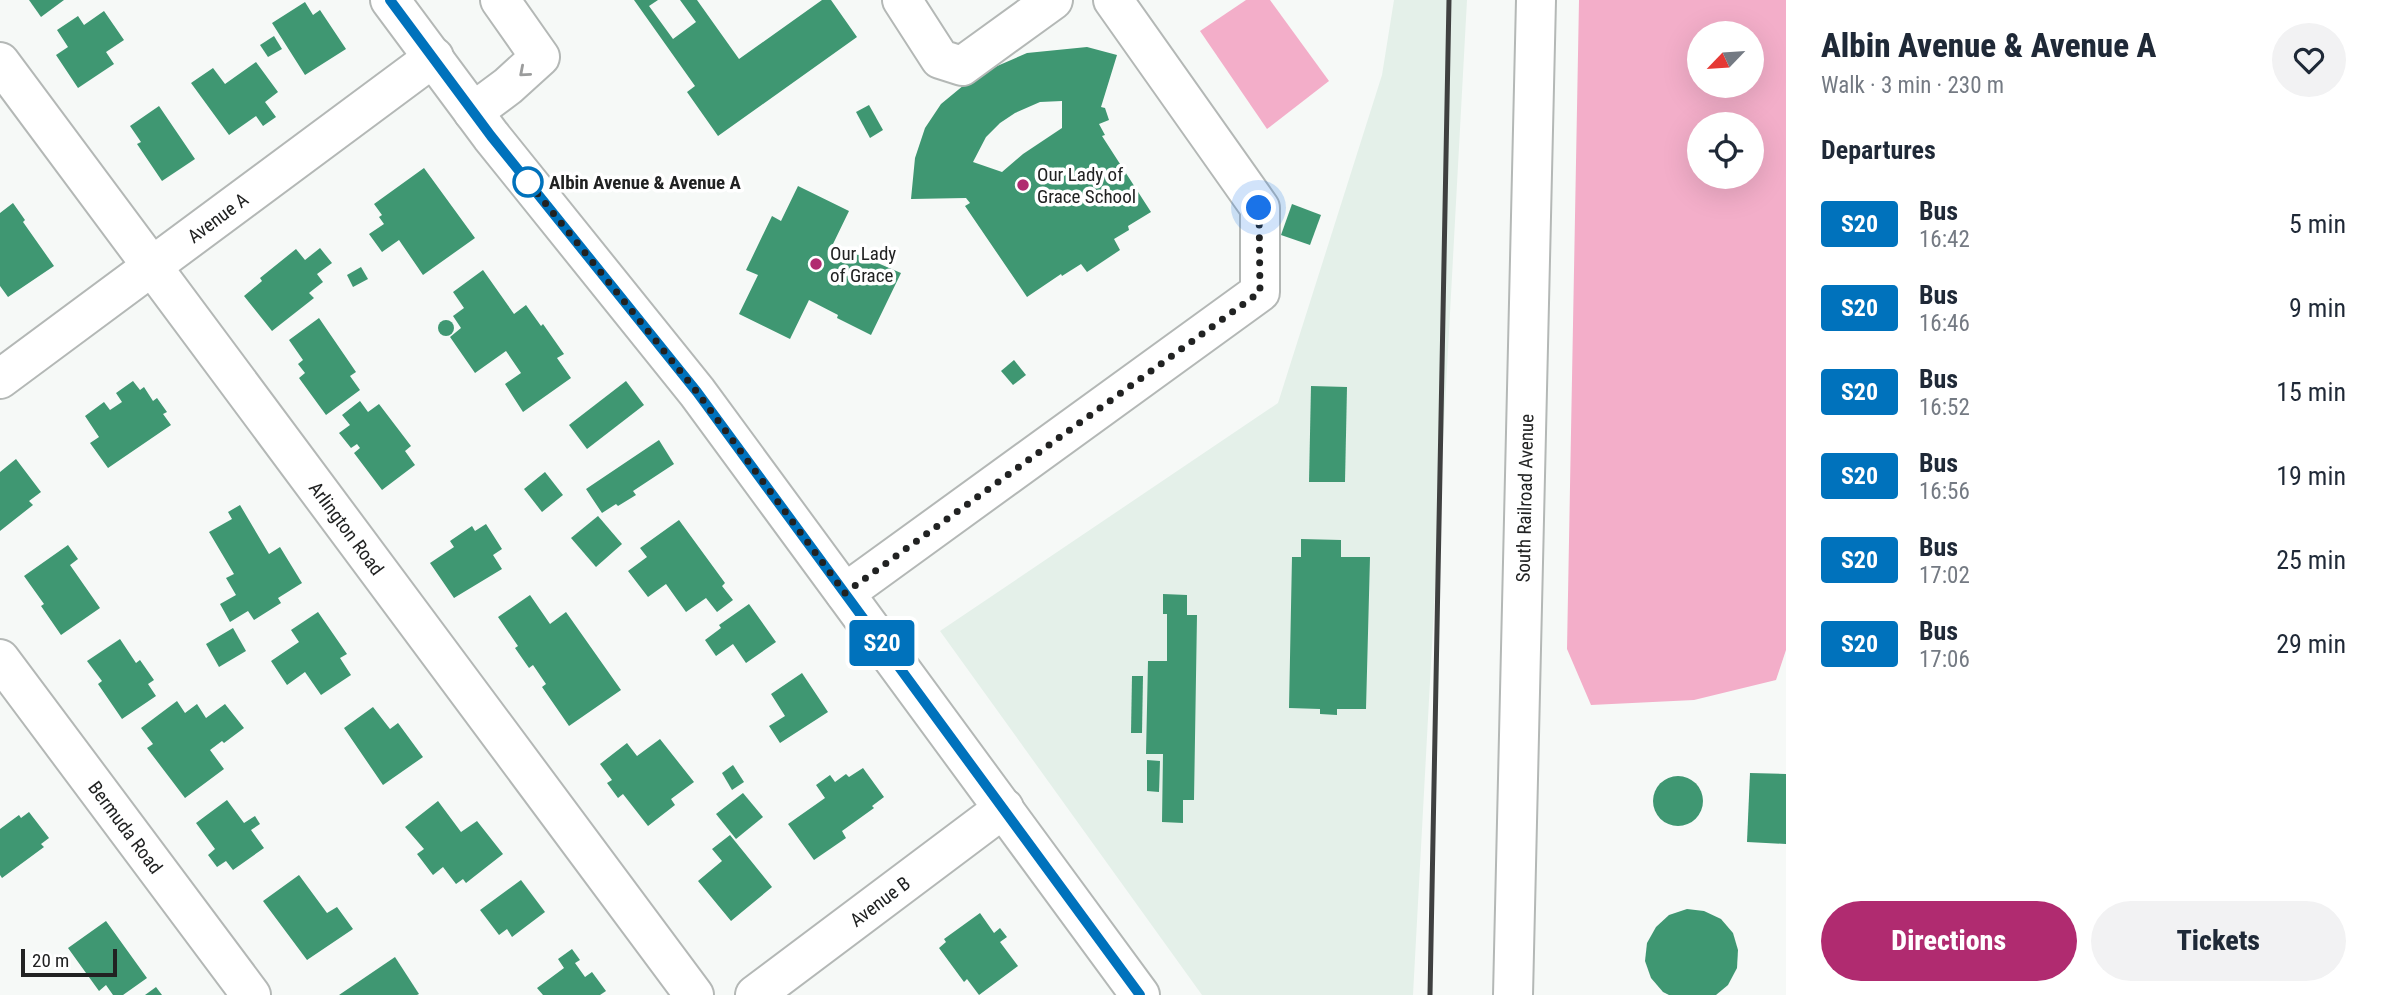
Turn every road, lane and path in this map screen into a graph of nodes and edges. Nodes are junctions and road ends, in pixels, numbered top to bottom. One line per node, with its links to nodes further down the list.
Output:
1 (390, 0): 7 (street)
2 (500, 0): 9 (street, one-way to 9)
3 (902, 0): 4 (street)
4 (1053, 0)
5 (1113, 0): 12 (street)
6 (1536, 0): 19 (street, South Railroad Avenue)
7 (434, 57): 9 (street); 10 (street, Avenue A)
8 (0, 62): 10 (street, Arlington Road)
9 (473, 112): 12 (street)
10 (151, 268): 11 (street, Avenue A); 16 (street, Arlington Road)
11 (0, 379)
12 (845, 593): 14 (street)
13 (0, 659): 15 (street, Bermuda Road)
14 (1004, 808): 17 (street, Avenue B); 18 (street)
15 (251, 995)
16 (694, 995)
17 (755, 995)
18 (1140, 995)
19 (1513, 995)

